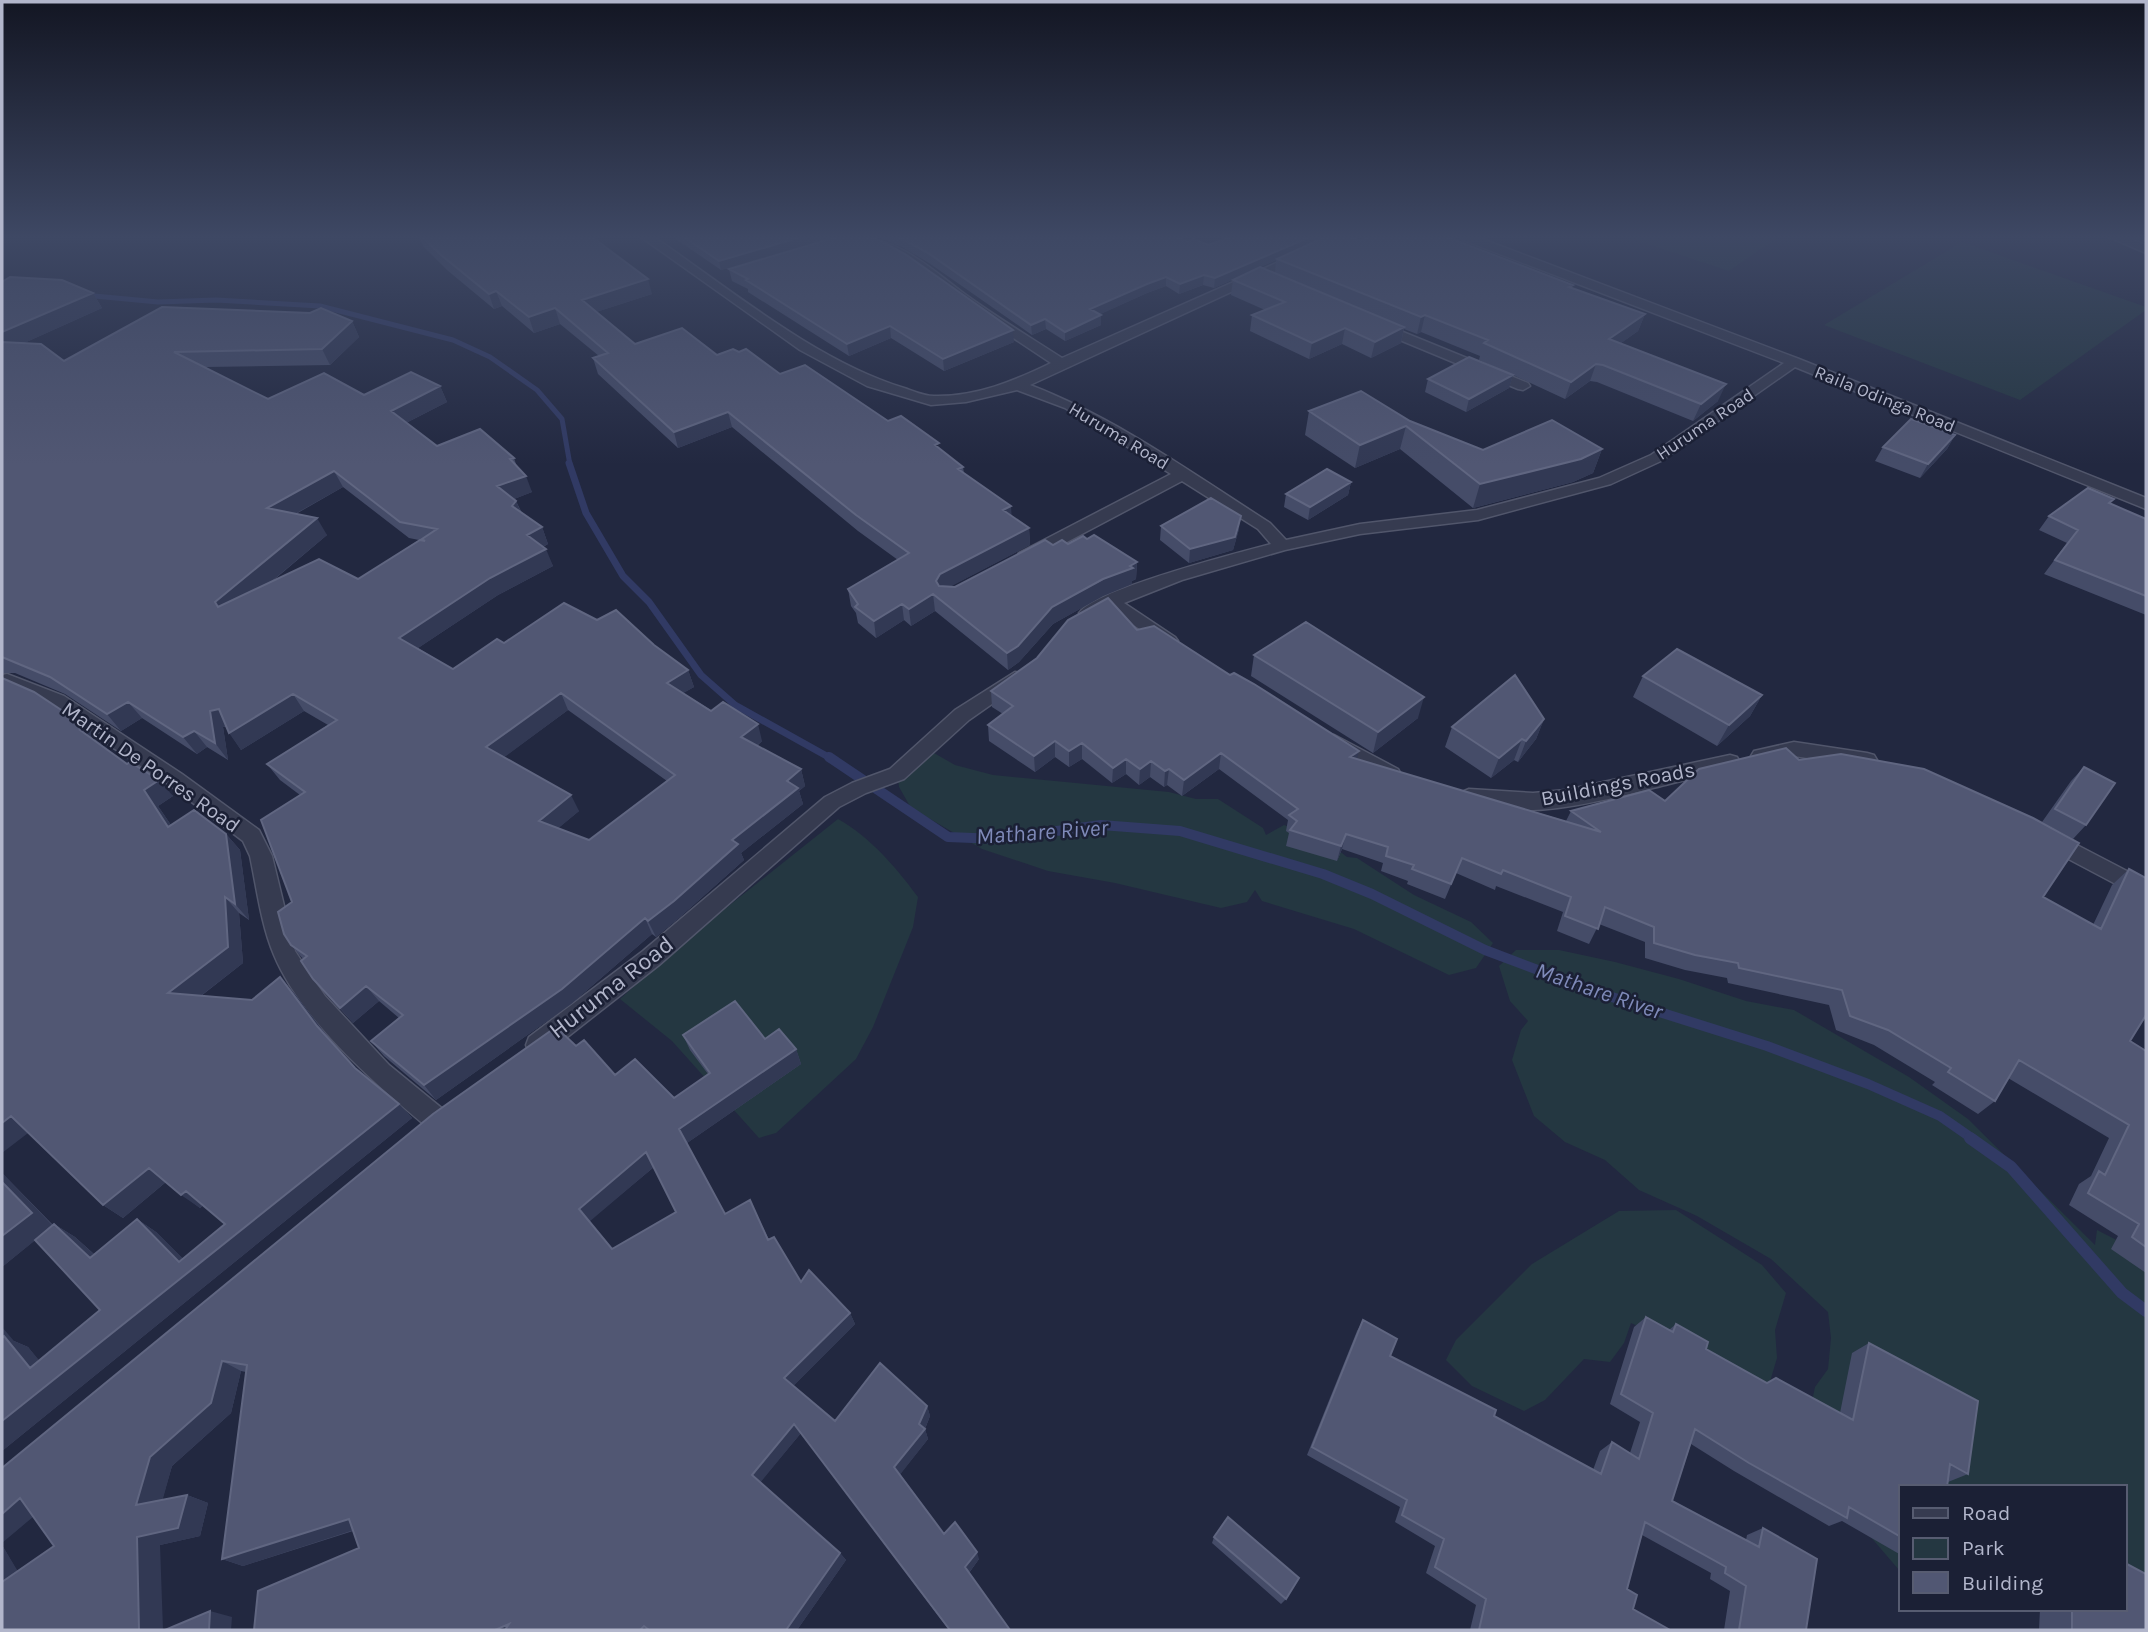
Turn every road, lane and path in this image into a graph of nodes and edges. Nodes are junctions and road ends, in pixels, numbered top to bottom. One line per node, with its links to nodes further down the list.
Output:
1 (760, 313): 8 (street)
2 (985, 313): 7 (street)
3 (1181, 313): 7 (street)
4 (1666, 313): 6 (street, Raila Odinga Road)
5 (1359, 318): 9 (street)
6 (1794, 362): 11 (street, Raila Odinga Road); 12 (street, Huruma Road)
7 (1060, 364): 8 (street)
8 (1018, 385): 10 (street, Huruma Road)
9 (1523, 386)
10 (1182, 474): 12 (street, Huruma Road); 13 (street)
11 (2146, 504)
12 (1282, 546): 14 (street, Huruma Road)
13 (1010, 565)
14 (1110, 601): 15 (street, Huruma Road); 16 (street)
15 (1072, 623)
16 (1191, 653)
17 (1028, 668): 25 (street, Huruma Road)
18 (2, 682): 26 (street, Martin De Porres Road)
19 (1315, 729): 21 (street)
20 (1892, 765): 22 (street, Buildings Roads)
21 (1411, 781)
22 (1456, 794)
23 (2030, 828): 24 (street)
24 (2146, 891)
25 (514, 1062)
26 (458, 1102)

